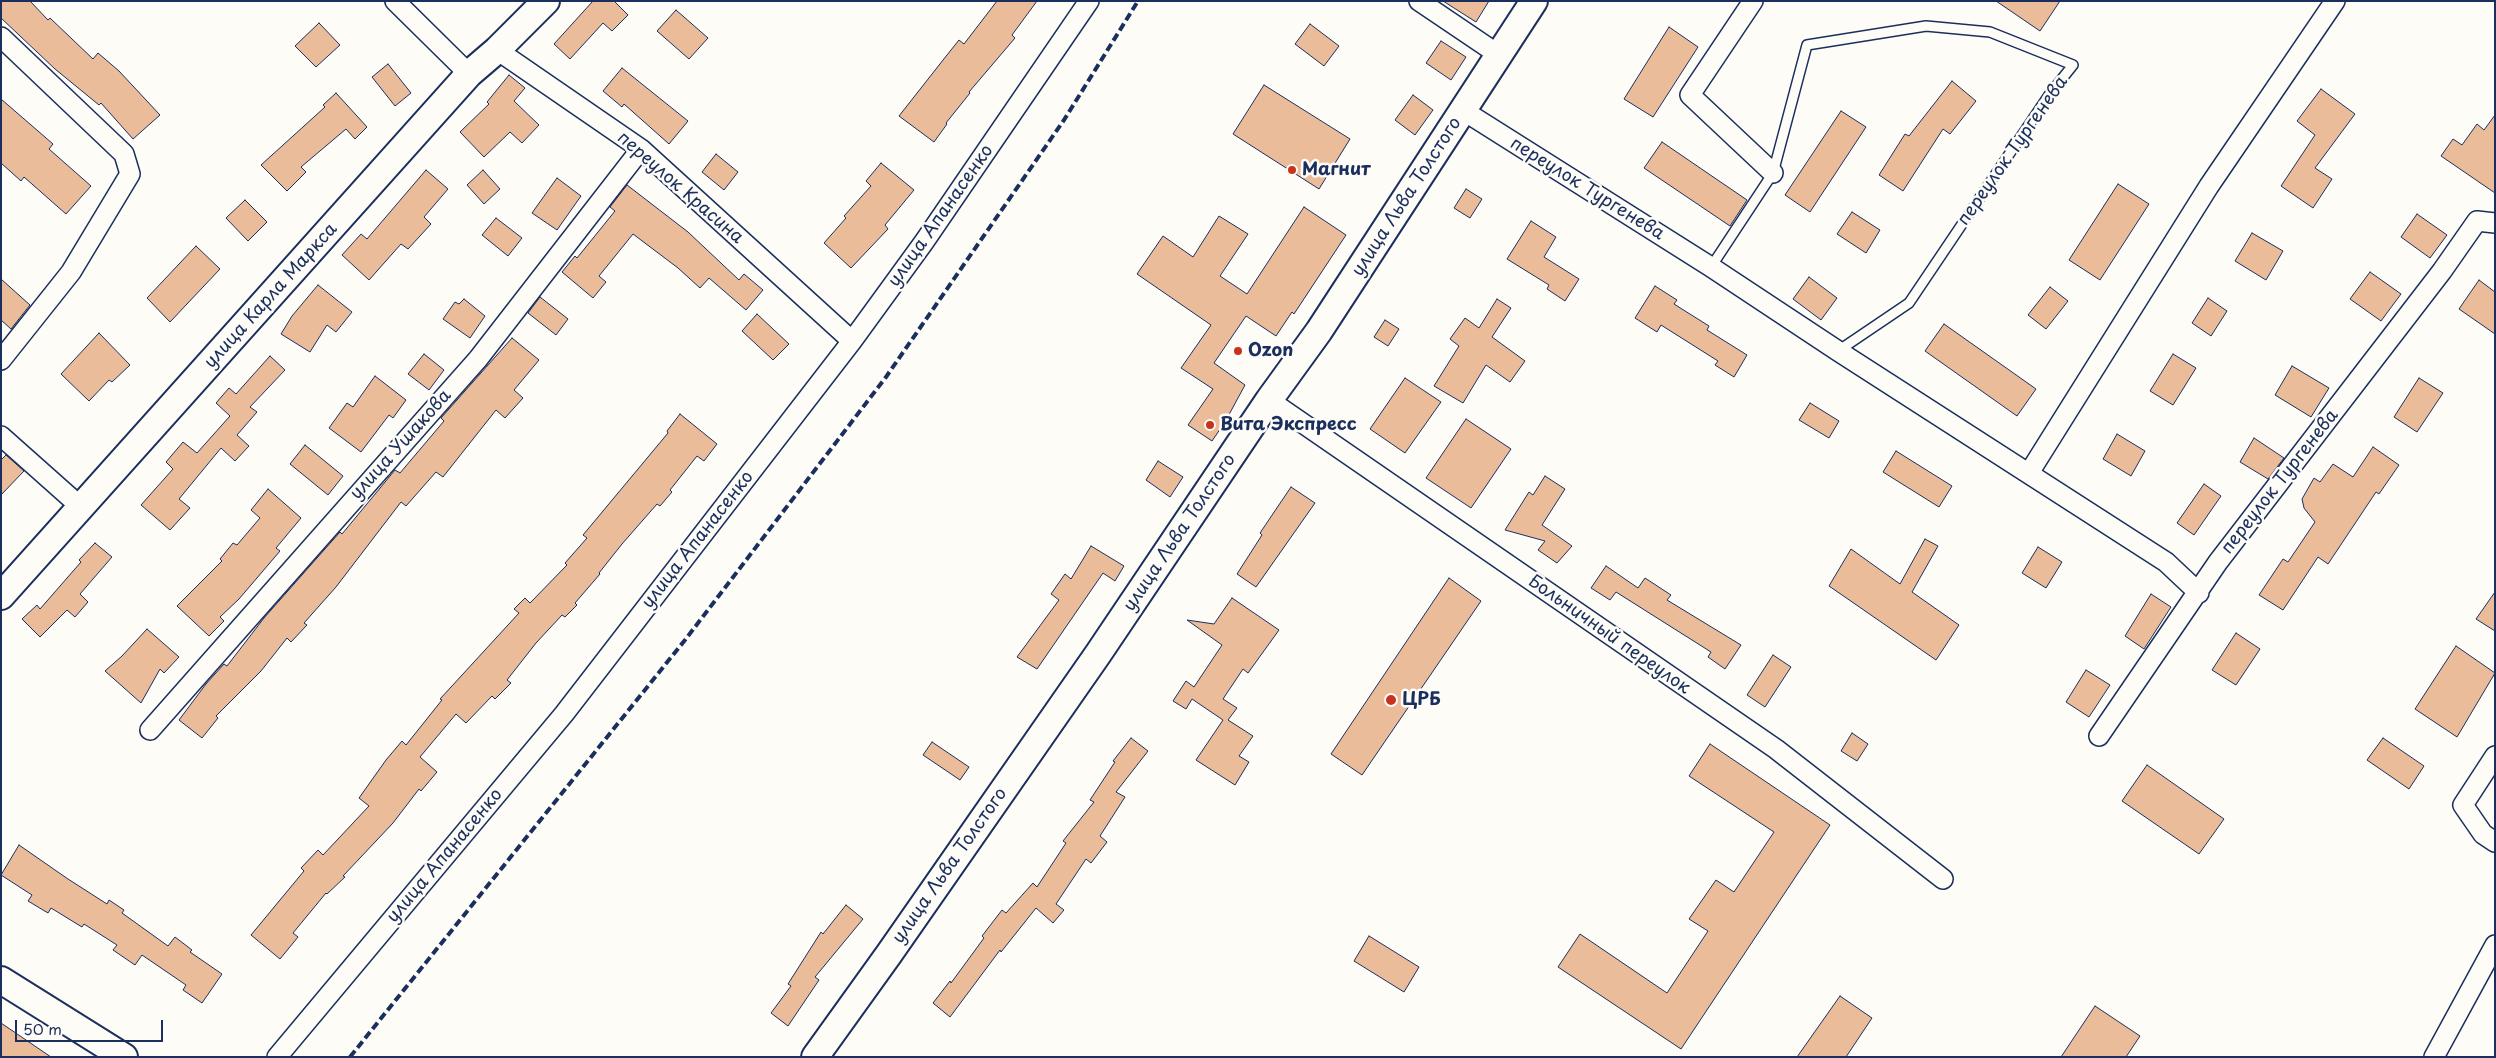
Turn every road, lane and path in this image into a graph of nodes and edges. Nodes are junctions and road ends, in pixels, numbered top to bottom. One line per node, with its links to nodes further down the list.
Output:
1 (395, 1): 11 (street)
2 (546, 1): 9 (main road, улица Карла Маркса)
3 (1089, 1): 17 (street, улица Апанасенко)
4 (1419, 1): 10 (street)
5 (1534, 1): 10 (main road, улица Льва Толстого)
6 (1753, 1): 14 (street)
7 (2334, 1): 22 (street)
8 (1, 37): 19 (street)
9 (497, 50): 11 (main road, улица Карла Маркса); 13 (street, переулок Красина)
10 (1499, 55): 12 (main road, улица Льва Толстого)
11 (469, 74): 23 (main road, улица Карла Маркса)
12 (1464, 111): 16 (street, переулок Тургенева); 20 (main road, улица Льва Толстого)
13 (640, 149): 17 (street, переулок Красина); 26 (street, улица Ушакова)
14 (1773, 173): 16 (lane, переулок Тургенева); 18 (lane, переулок Тургенева)
15 (2495, 223): 24 (street, переулок Тургенева)
16 (1711, 267): 18 (street, переулок Тургенева)
17 (852, 341): 34 (street, улица Апанасенко)
18 (1838, 351): 22 (street, переулок Тургенева)
19 (1, 360)
20 (1269, 400): 30 (street, Больничный переулок); 35 (main road, улица Льва Толстого)
21 (1, 436): 23 (street)
22 (2029, 473): 24 (street, переулок Тургенева)
23 (82, 508): 25 (main road, улица Карла Маркса)
24 (2199, 593): 27 (street)
25 (1, 596)
26 (150, 730)
27 (2099, 736)
28 (2495, 756): 29 (street)
29 (2495, 842)
30 (1943, 879)
31 (2495, 945): 36 (street)
32 (1, 980): 33 (main road)
33 (124, 1057)
34 (277, 1057)
35 (815, 1057)
36 (2434, 1057)

